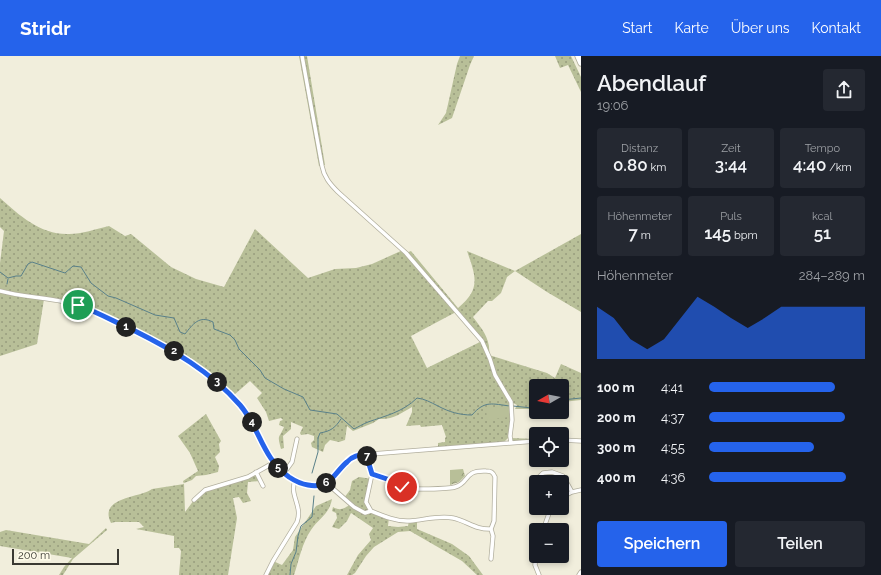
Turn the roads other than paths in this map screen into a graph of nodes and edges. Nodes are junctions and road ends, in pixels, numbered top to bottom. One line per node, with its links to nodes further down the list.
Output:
1 (302, 56): 9 (street)
2 (578, 56): 3 (highway)
3 (581, 63)
4 (0, 291): 11 (street)
5 (297, 439): 13 (street)
6 (569, 440): 7 (street)
7 (581, 441)
8 (529, 442): 9 (street)
9 (511, 443): 10 (street)
10 (366, 454): 14 (street); 18 (street)
11 (273, 463): 12 (street); 13 (street)
12 (256, 472): 19 (street); 24 (street)
13 (284, 473): 17 (street)
14 (372, 474): 25 (street); 26 (street)
15 (541, 475): 16 (street)
16 (560, 475)
17 (295, 481): 18 (street); 29 (street)
18 (330, 481): 25 (street)
19 (263, 486)
20 (569, 487): 22 (street)
21 (581, 490): 22 (street)
22 (572, 492): 23 (street)
23 (569, 494)
24 (194, 500)
25 (371, 511): 26 (street)
26 (491, 529): 27 (street)
27 (490, 559)
28 (535, 563): 30 (street)
29 (266, 575)
30 (539, 575)

